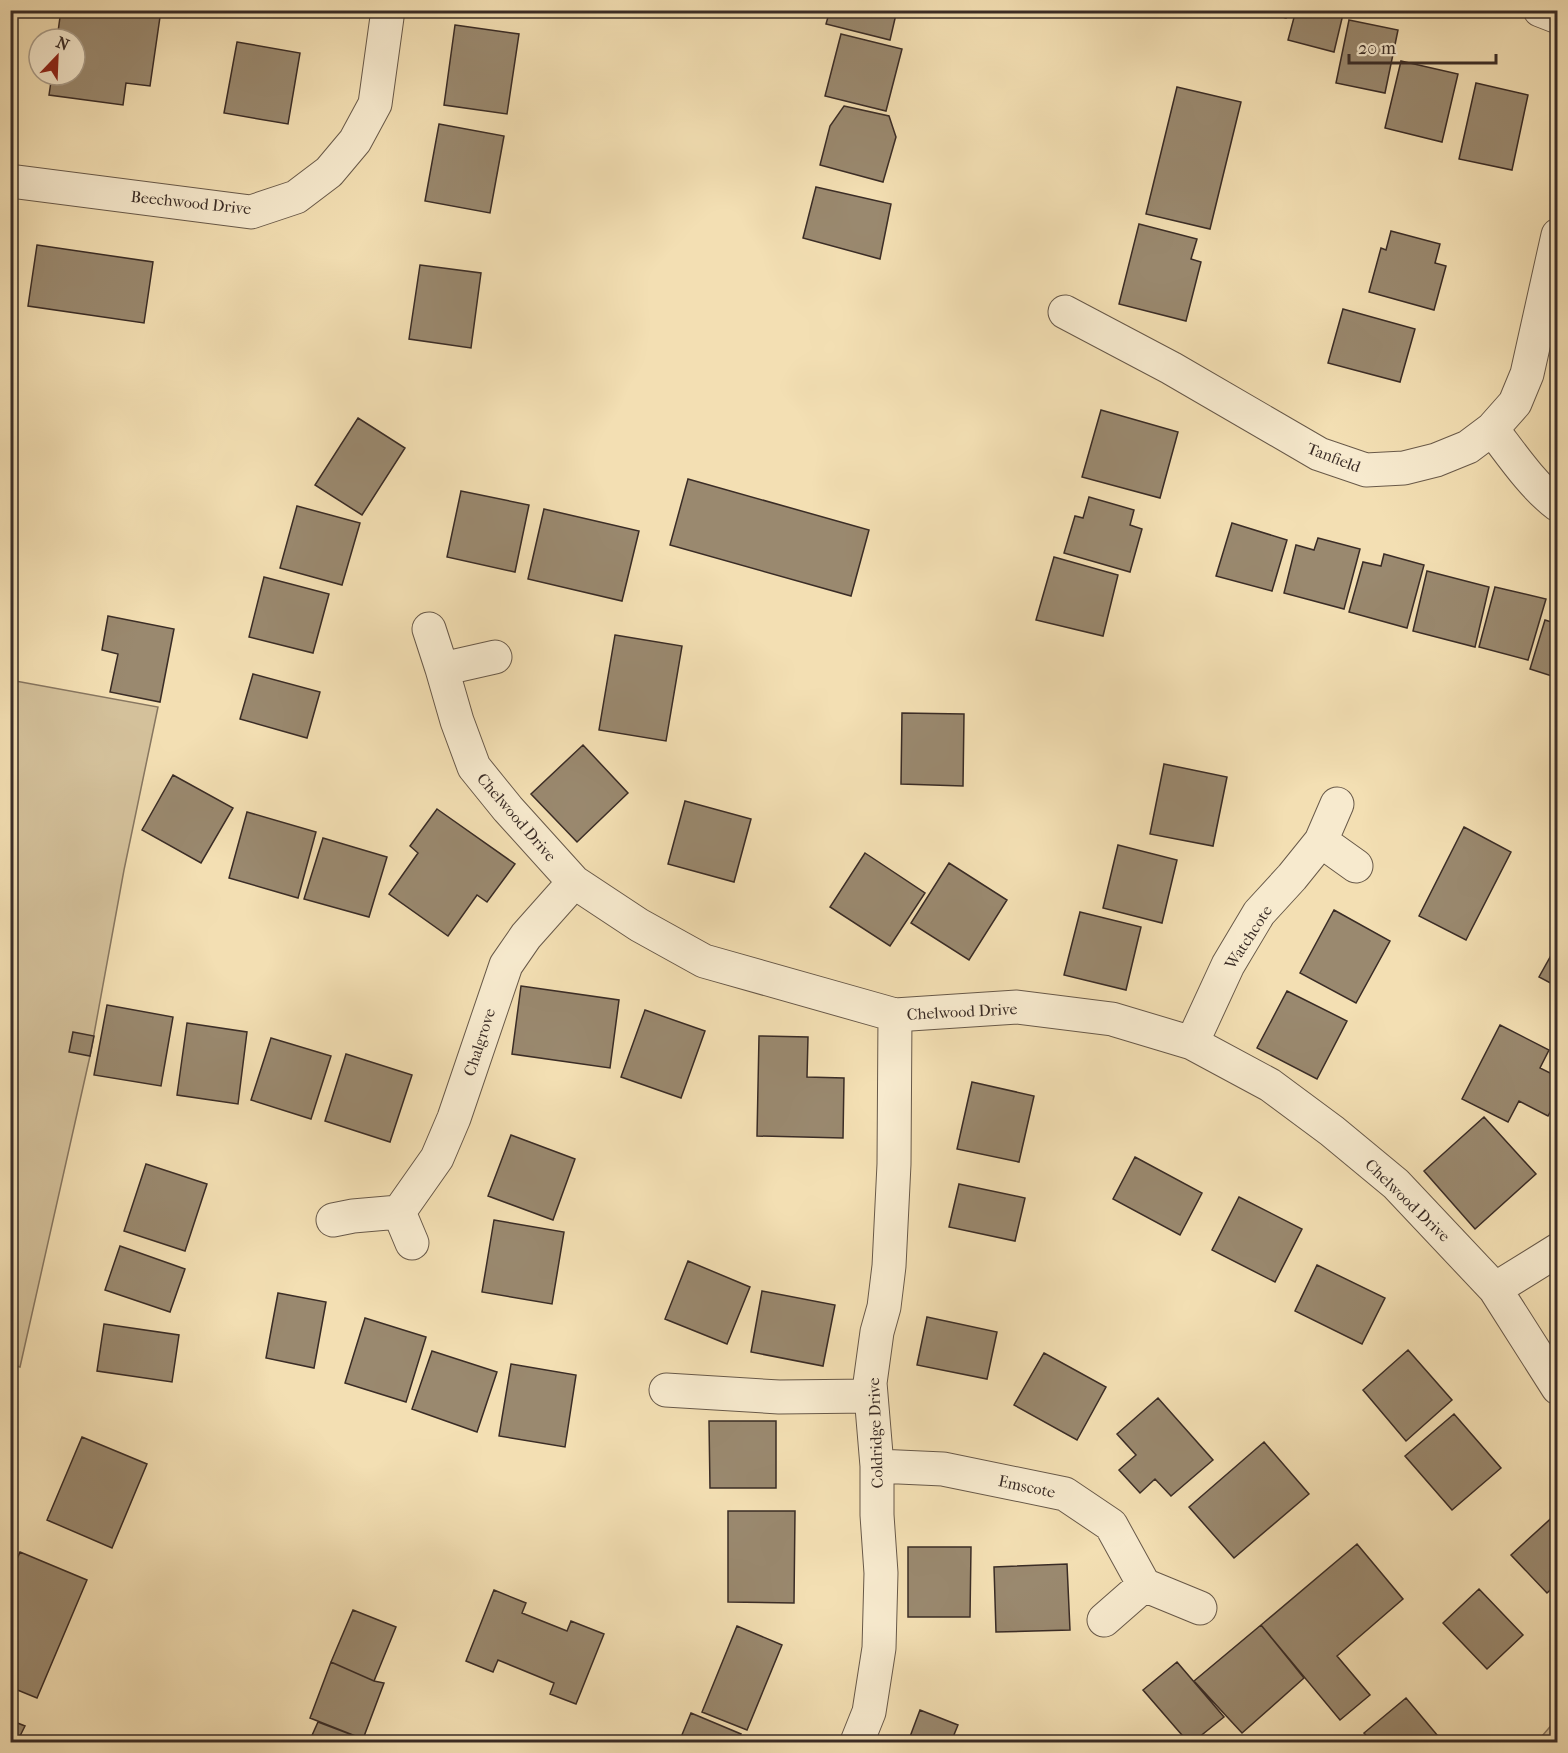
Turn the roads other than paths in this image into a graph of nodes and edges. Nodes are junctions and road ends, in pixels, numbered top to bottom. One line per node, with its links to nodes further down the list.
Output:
1 (388, 10): 4 (street, Beechwood Drive)
2 (1540, 10): 3 (street)
3 (1557, 17)
4 (10, 181)
5 (1557, 235): 7 (street, Tanfield)
6 (1065, 312): 7 (street, Tanfield)
7 (1492, 429): 8 (street)
8 (1557, 505)
9 (429, 629): 11 (street, Chelwood Drive)
10 (495, 657): 11 (street)
11 (442, 669): 15 (street, Chelwood Drive)
12 (1336, 804): 13 (street, Watchcote)
13 (1321, 841): 14 (street); 17 (street, Watchcote)
14 (1356, 866)
15 (574, 882): 16 (street, Chelwood Drive); 18 (street, Chalgrove)
16 (895, 1015): 17 (street, Chelwood Drive); 25 (street, Coldridge Drive)
17 (1192, 1043): 22 (street, Chelwood Drive)
18 (399, 1212): 19 (street); 20 (street)
19 (333, 1220)
20 (412, 1243)
21 (1557, 1250): 22 (street)
22 (1495, 1289): 23 (street, Chelwood Drive)
23 (1557, 1388)
24 (666, 1390): 25 (street)
25 (872, 1396): 26 (street, Coldridge Drive)
26 (877, 1466): 27 (street, Emscote); 30 (street, Coldridge Drive)
27 (1144, 1585): 28 (street); 29 (street)
28 (1200, 1608)
29 (1104, 1620)
30 (857, 1743)

